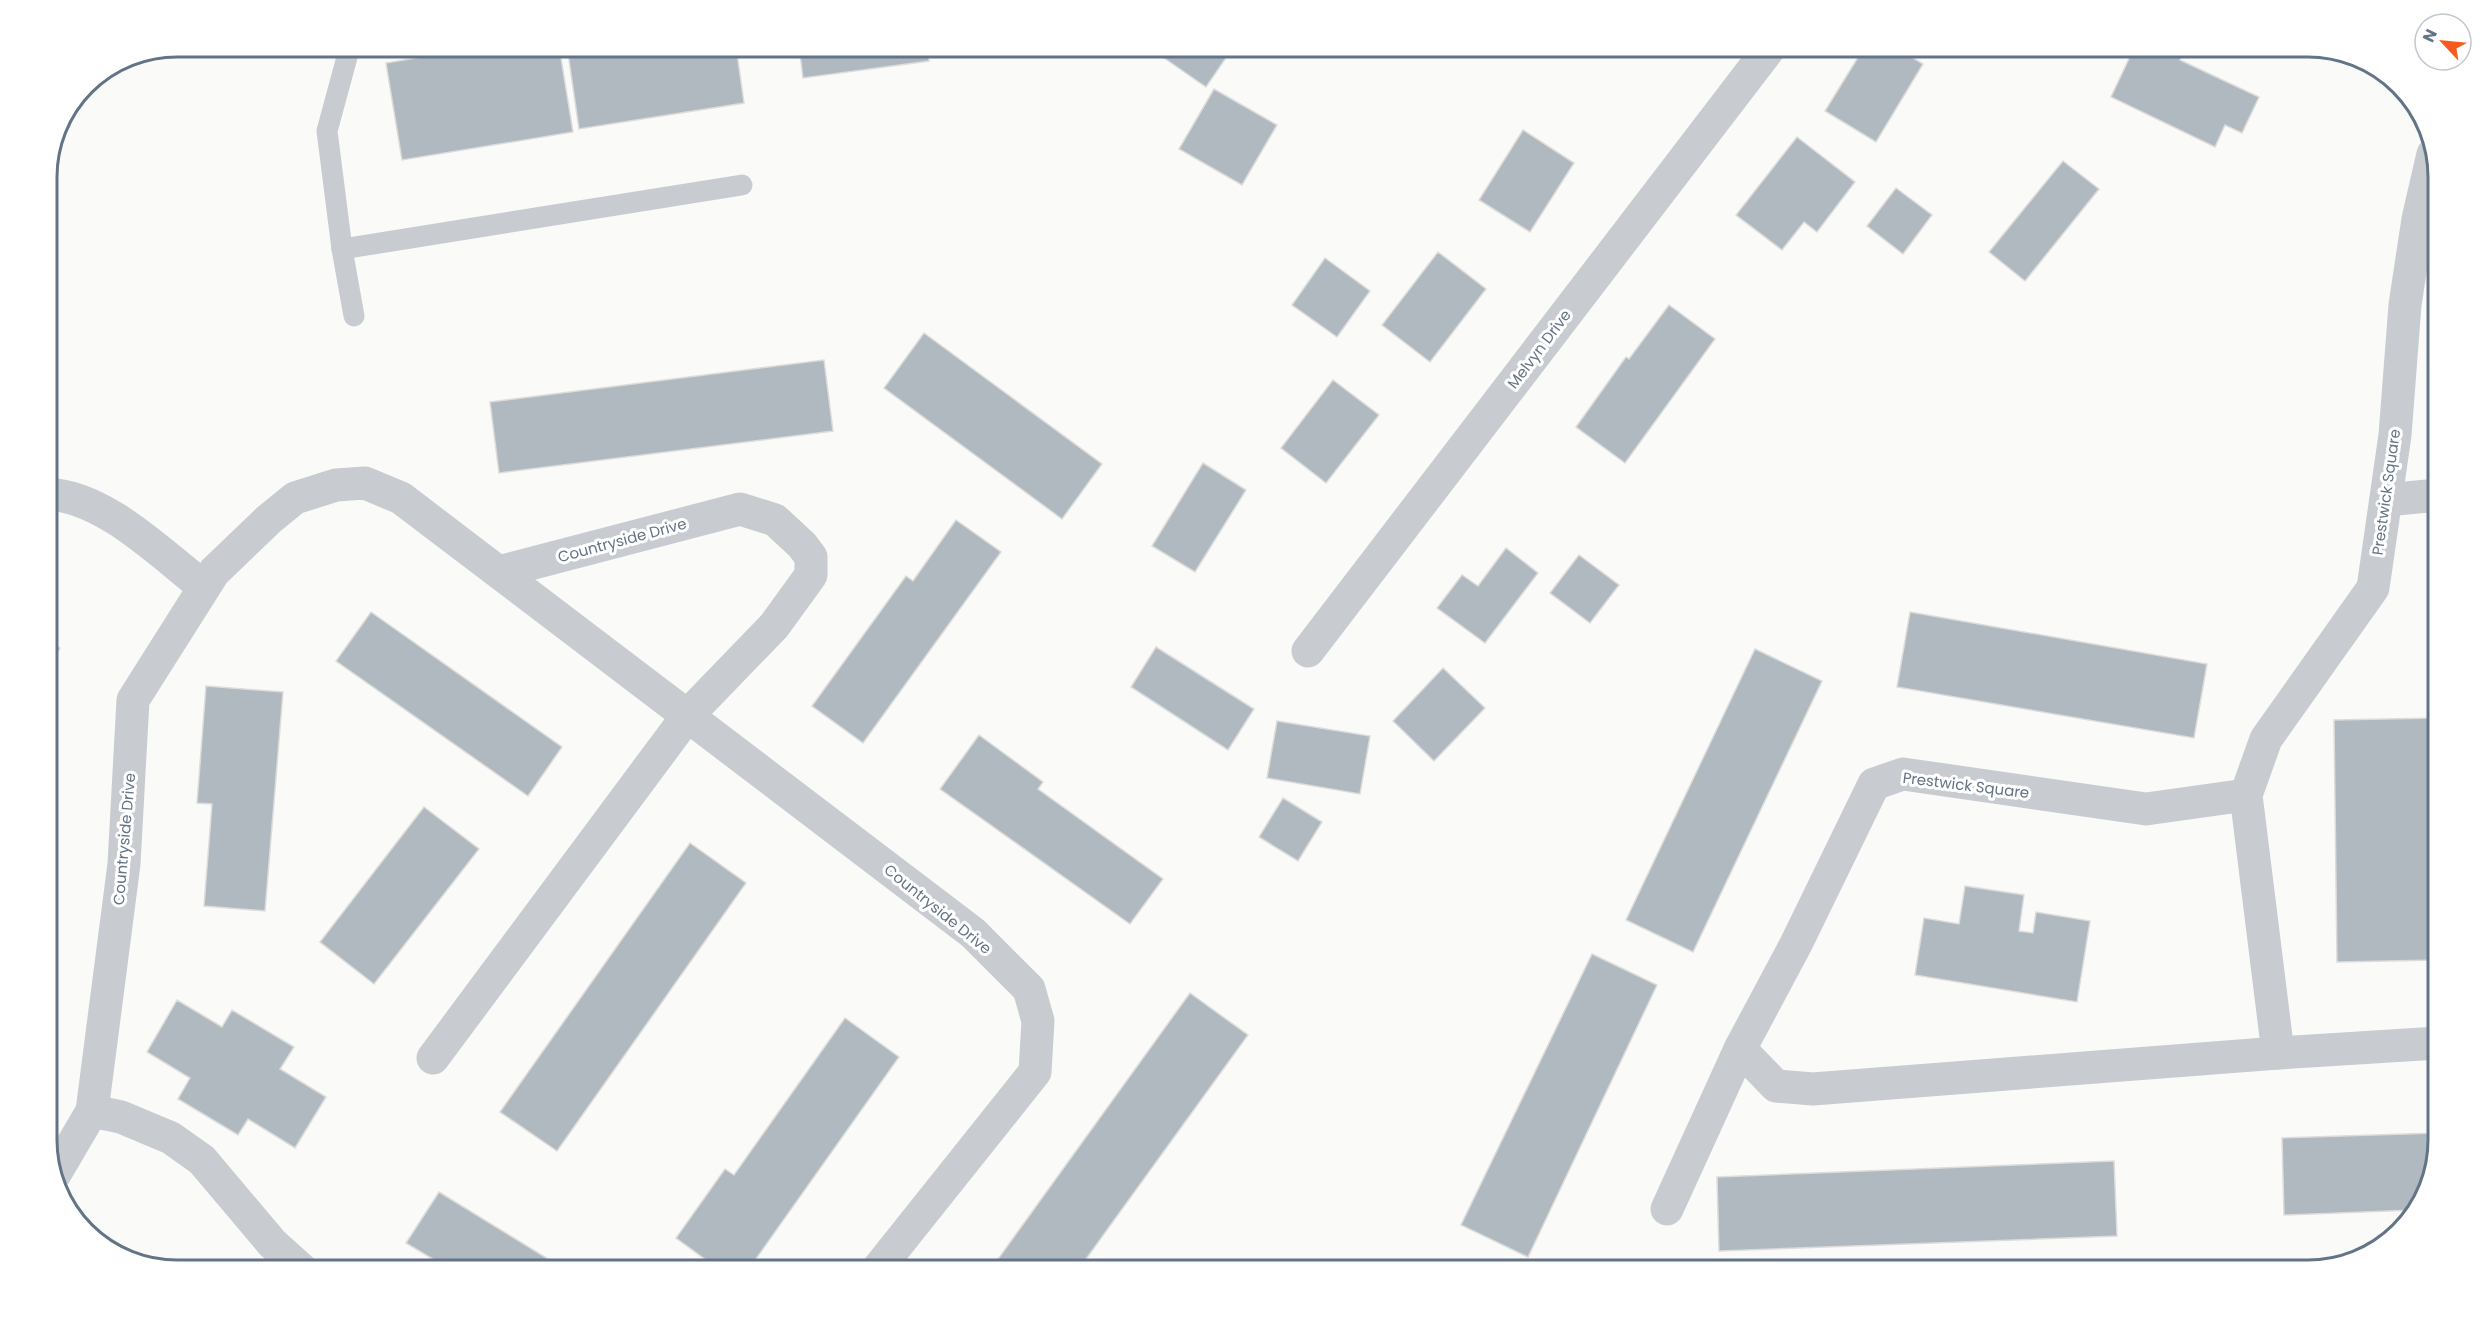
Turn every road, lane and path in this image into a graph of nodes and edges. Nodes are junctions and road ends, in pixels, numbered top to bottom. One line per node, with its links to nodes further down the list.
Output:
1 (347, 57): 5 (lane)
2 (1763, 57): 12 (street, Melvyn Drive)
3 (2428, 176): 9 (street, Prestwick Square)
4 (742, 184): 5 (lane)
5 (342, 249): 6 (lane)
6 (354, 316)
7 (57, 494): 11 (street)
8 (2428, 496): 9 (street)
9 (2386, 500): 14 (street, Prestwick Square)
10 (499, 572): 11 (street, Countryside Drive); 13 (street, Countryside Drive); 13 (street, Countryside Drive)
11 (204, 587): 19 (street, Countryside Drive)
12 (1308, 651)
13 (688, 715): 18 (street, Countryside Drive); 23 (street, Countryside Drive)
14 (2246, 795): 16 (street, Prestwick Square); 17 (street, Prestwick Square)
15 (2428, 1044): 17 (street)
16 (1740, 1049): 17 (street); 21 (street, Prestwick Square)
17 (2278, 1053)
18 (433, 1058)
19 (92, 1112): 20 (street, Countryside Drive); 22 (street)
20 (60, 1166)
21 (1667, 1209)
22 (291, 1260)
23 (885, 1260)

